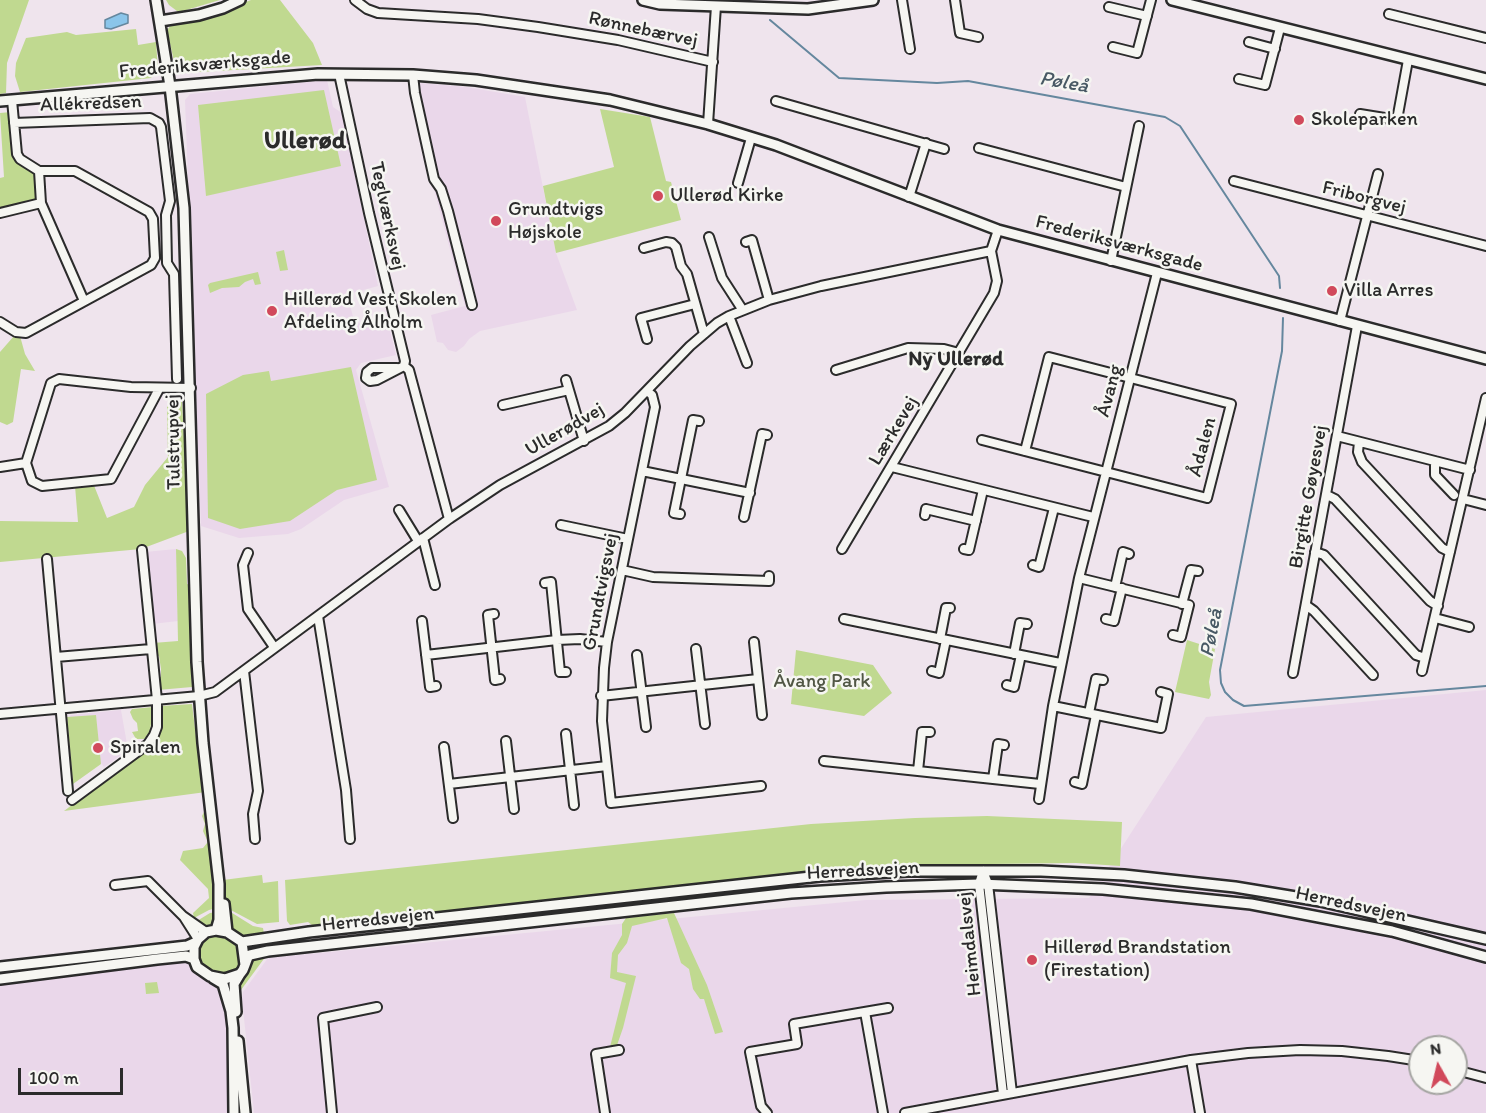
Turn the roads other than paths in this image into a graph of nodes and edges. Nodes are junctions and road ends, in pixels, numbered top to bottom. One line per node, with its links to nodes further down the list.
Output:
1 (156, 0): 15 (street, Tulstrupvej)
2 (240, 0): 15 (street)
3 (356, 0): 24 (street, Rønnebærvej)
4 (644, 0): 11 (street)
5 (873, 0): 10 (street)
6 (902, 0): 21 (street)
7 (955, 0): 17 (street)
8 (1151, 0): 14 (street)
9 (1172, 0): 16 (street)
10 (808, 5): 11 (street)
11 (716, 6): 24 (street)
12 (1109, 7): 14 (street)
13 (1389, 14): 18 (street)
14 (1147, 16): 20 (street)
15 (160, 21): 29 (street, Tulstrupvej)
16 (1280, 28): 22 (street); 23 (street)
17 (978, 38)
18 (1486, 38)
19 (1249, 42): 22 (street)
20 (1113, 47)
21 (910, 49)
22 (1275, 49): 27 (street)
23 (1408, 60): 28 (street); 33 (street)
24 (713, 62): 35 (street)
25 (339, 74): 26 (street, Frederiksværksgade); 29 (street, Frederiksværksgade); 111 (street, Teglværksvej)
26 (413, 75): 35 (street, Frederiksværksgade); 63 (street)
27 (1239, 79)
28 (1486, 79)
29 (170, 86): 30 (street, Frederiksværksgade); 78 (street, Tulstrupvej)
30 (12, 100): 31 (street, Frederiksværksgade); 34 (street, Allékredsen)
31 (0, 101)
32 (776, 101): 38 (street)
33 (1360, 114)
34 (14, 123): 41 (street, Allékredsen); 53 (street, Allékredsen)
35 (708, 124): 37 (street, Frederiksværksgade)
36 (1139, 126): 45 (street)
37 (752, 138): 44 (street); 46 (street, Frederiksværksgade)
38 (926, 143): 40 (street); 46 (street)
39 (979, 148): 45 (street)
40 (944, 149)
41 (39, 171): 47 (street); 52 (street)
42 (1378, 174): 49 (street)
43 (1234, 181): 49 (street, Friborgvej)
44 (738, 183)
45 (1126, 187): 58 (street)
46 (909, 197): 50 (street, Frederiksværksgade)
47 (41, 203): 48 (street); 61 (street)
48 (0, 213)
49 (1368, 215): 55 (street, Friborgvej); 66 (street)
50 (998, 230): 57 (street, Lærkevej); 58 (street, Frederiksværksgade)
51 (709, 237): 64 (street)
52 (154, 239): 53 (street); 61 (street)
53 (166, 239): 76 (street, Allékredsen)
54 (746, 242): 60 (street)
55 (1486, 246)
56 (644, 248): 62 (street)
57 (991, 251): 60 (street, Ullerødvej); 71 (street, Lærkevej)
58 (1111, 261): 59 (street, Frederiksværksgade)
59 (1157, 273): 66 (street, Frederiksværksgade); 75 (street, Åvang)
60 (769, 300): 64 (street, Ullerødvej)
61 (84, 301): 67 (street)
62 (695, 304): 69 (street); 70 (street)
63 (472, 305)
64 (742, 309): 65 (street, Ullerødvej)
65 (729, 316): 69 (street, Ullerødvej); 73 (street)
66 (1340, 321): 68 (street, Frederiksværksgade)
67 (0, 322)
68 (1357, 326): 72 (street, Frederiksværksgade); 86 (street, Birgitte Gøyesvej)
69 (704, 334): 81 (street, Ullerødvej)
70 (647, 339)
71 (959, 353): 74 (street); 94 (street, Lærkevej)
72 (1486, 359)
73 (747, 363)
74 (836, 370)
75 (1130, 378): 90 (street); 97 (street, Åvang); 97 (street, Ådalen)
76 (177, 379)
77 (566, 380): 80 (street)
78 (191, 388): 79 (street); 173 (street, Tulstrupvej)
79 (159, 389): 92 (street); 92 (street)
80 (569, 390): 83 (street); 88 (street)
81 (647, 391): 88 (street, Ullerødvej); 96 (street, Grundtvigsvej)
82 (1486, 398): 95 (street)
83 (503, 405)
84 (699, 421): 98 (street)
85 (767, 435): 100 (street)
86 (1337, 436): 89 (street); 101 (street, Birgitte Gøyesvej)
87 (982, 440): 90 (street)
88 (584, 441): 111 (street, Ullerødvej)
89 (1359, 442): 91 (street); 120 (street)
90 (1025, 451): 97 (street)
91 (1435, 461): 95 (street); 102 (street)
92 (26, 464): 93 (street)
93 (0, 467)
94 (892, 467): 99 (street); 116 (street, Lærkevej)
95 (1470, 470): 103 (street)
96 (642, 471): 98 (street); 115 (street, Grundtvigsvej)
97 (1105, 472): 110 (street, Åvang)
98 (681, 479): 100 (street); 107 (street)
99 (983, 490): 105 (street); 112 (street)
100 (750, 493): 109 (street)
101 (1327, 495): 119 (street, Birgitte Gøyesvej); 134 (street)
102 (1454, 495)
103 (1463, 499): 104 (street); 120 (street)
104 (1486, 505)
105 (1054, 508): 110 (street); 124 (street)
106 (399, 510): 114 (street)
107 (680, 514)
108 (925, 515): 112 (street)
109 (744, 517)
110 (1093, 517): 128 (street, Åvang)
111 (449, 519): 114 (street, Ullerødvej)
112 (975, 521): 117 (street)
113 (561, 525): 115 (street)
114 (421, 539): 130 (street); 137 (street, Ullerødvej)
115 (628, 539): 125 (street, Grundtvigsvej)
116 (842, 549)
117 (964, 549)
118 (142, 550): 151 (street)
119 (1315, 552): 133 (street, Birgitte Gøyesvej); 157 (street)
120 (1450, 552): 134 (street)
121 (248, 553): 149 (street)
122 (1129, 554): 131 (street)
123 (47, 560): 156 (street)
124 (1033, 565)
125 (622, 570): 127 (street); 147 (street, Grundtvigsvej)
126 (1198, 572): 132 (street)
127 (770, 576)
128 (1079, 578): 131 (street); 158 (street, Åvang)
129 (545, 583): 146 (street)
130 (435, 585)
131 (1118, 588): 132 (street); 140 (street)
132 (1182, 604): 144 (street)
133 (1307, 606): 163 (street, Birgitte Gøyesvej); 164 (street)
134 (1438, 606): 138 (street)
135 (950, 608): 145 (street)
136 (494, 614): 150 (street)
137 (318, 616): 149 (street, Ullerødvej); 205 (street)
138 (1435, 618): 143 (street); 157 (street)
139 (844, 619): 145 (street)
140 (1106, 619)
141 (422, 621): 153 (street)
142 (1027, 624): 155 (street)
143 (1469, 627)
144 (1173, 635)
145 (943, 639): 155 (street); 160 (street)
146 (557, 640): 147 (street); 150 (street); 162 (street)
147 (607, 642): 174 (street, Grundtvigsvej)
148 (754, 642): 165 (street)
149 (274, 647): 159 (street, Ullerødvej)
150 (491, 647): 153 (street); 166 (street)
151 (151, 649): 156 (street); 175 (street)
152 (696, 649): 168 (street)
153 (426, 655): 170 (street)
154 (637, 655): 171 (street)
155 (1018, 655): 158 (street); 169 (street)
156 (56, 657): 177 (street)
157 (1425, 658): 161 (street)
158 (1060, 663): 176 (street, Åvang)
159 (243, 671): 173 (street, Ullerødvej); 204 (street)
160 (932, 671)
161 (1422, 671)
162 (566, 672)
163 (1293, 674)
164 (1373, 675)
165 (758, 678): 168 (street); 180 (street)
166 (500, 680)
167 (1103, 680): 179 (street)
168 (700, 685): 171 (street); 181 (street)
169 (1006, 685)
170 (436, 686)
171 (642, 692): 174 (street); 182 (street)
172 (1161, 692): 179 (street)
173 (199, 696): 175 (street, Ullerødvej); 207 (street, Tulstrupvej)
174 (602, 696): 189 (street, Grundtvigsvej)
175 (157, 700): 177 (street, Ullerødvej); 200 (street)
176 (1053, 706): 179 (street); 196 (street, Åvang)
177 (60, 708): 178 (street, Ullerødvej); 198 (street)
178 (0, 714)
179 (1092, 714): 194 (street)
180 (762, 715)
181 (705, 724)
182 (646, 728)
183 (930, 732): 191 (street)
184 (566, 734): 190 (street)
185 (506, 741): 192 (street)
186 (1004, 745): 193 (street)
187 (444, 747): 195 (street)
188 (824, 761): 191 (street)
189 (607, 766): 190 (street); 197 (street, Grundtvigsvej)
190 (570, 770): 192 (street); 201 (street)
191 (918, 771): 193 (street)
192 (510, 777): 195 (street); 202 (street)
193 (993, 779): 196 (street)
194 (1075, 782)
195 (448, 784): 203 (street)
196 (1040, 784): 199 (street, Åvang)
197 (761, 786)
198 (68, 791)
199 (1039, 799)
200 (72, 800)
201 (574, 805)
202 (514, 809)
203 (453, 818)
204 (255, 839)
205 (350, 839)
206 (983, 871): 208 (street, Heimdalsvej); 213 (street, Herredsvejen); 215 (street, Herredsvejen)
207 (219, 884): 211 (street, Tulstrupvej); 212 (street, Tulstrupvej)
208 (984, 884): 216 (street, Herredsvejen); 219 (street, Herredsvejen); 230 (street, Heimdalsvej)
209 (115, 885): 210 (street)
210 (183, 916): 211 (street); 214 (street)
211 (211, 931): 212 (street); 214 (street)
212 (227, 932): 215 (street)
213 (1486, 939)
214 (197, 941): 217 (street); 218 (street)
215 (242, 942): 219 (street)
216 (1486, 957)
217 (194, 959): 220 (street); 221 (street)
218 (0, 967)
219 (243, 970): 220 (street); 233 (street)
220 (210, 976): 232 (street)
221 (0, 979)
222 (376, 1007): 234 (street)
223 (888, 1008): 224 (street)
224 (865, 1012): 236 (street); 237 (street)
225 (619, 1050): 235 (street)
226 (1408, 1059): 227 (street)
227 (1191, 1060): 230 (street); 239 (street)
228 (1468, 1073): 229 (street)
229 (1486, 1078)
230 (1007, 1094): 231 (street)
231 (941, 1110): 238 (street)
232 (234, 1113)
233 (245, 1113)
234 (332, 1113)
235 (605, 1113)
236 (767, 1113)
237 (883, 1113)
238 (905, 1113)
239 (1200, 1113)

